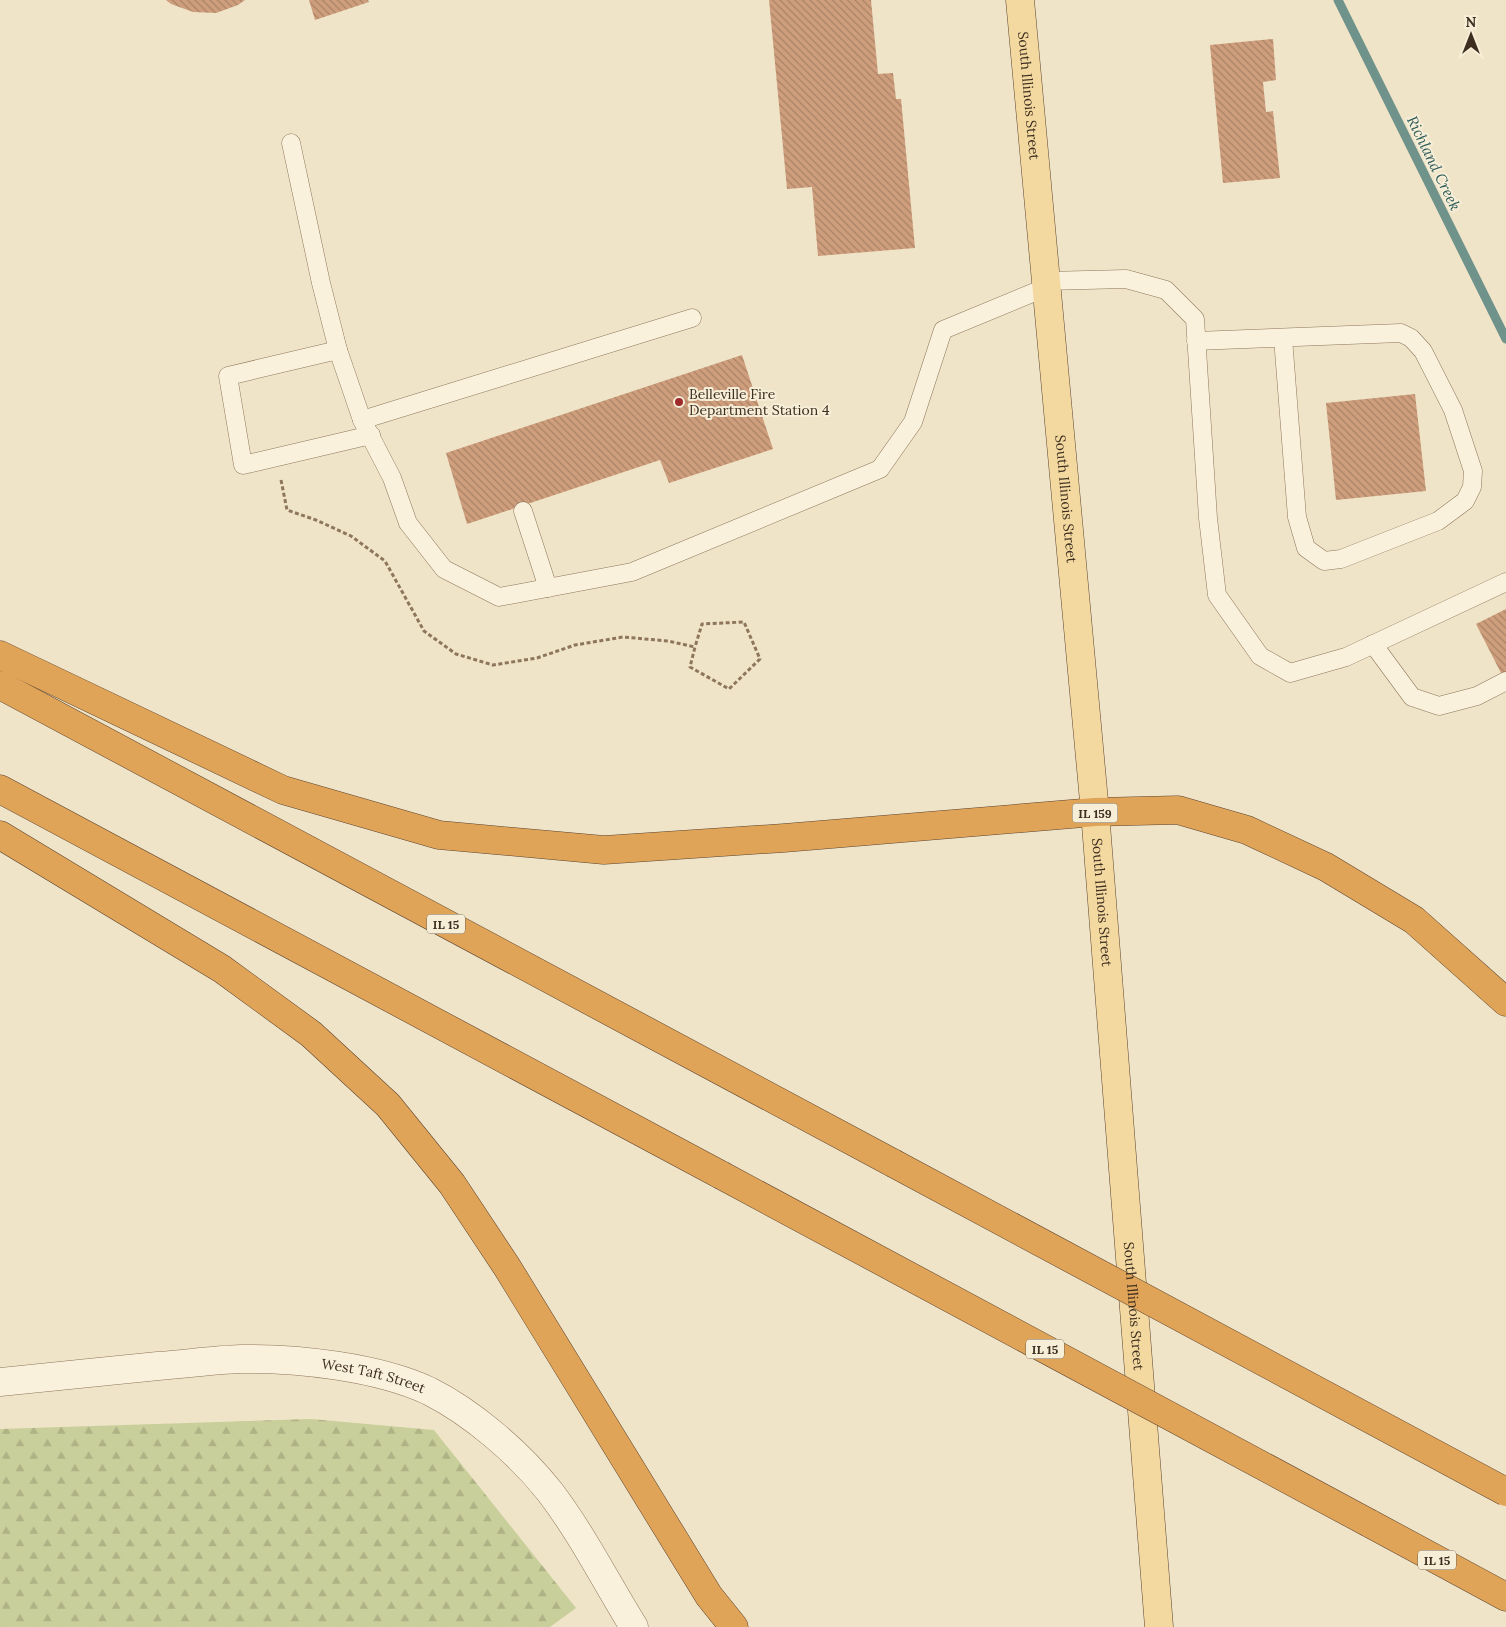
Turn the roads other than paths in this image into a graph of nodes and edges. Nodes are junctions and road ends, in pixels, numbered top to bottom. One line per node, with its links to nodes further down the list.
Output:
1 (1020, 0): 3 (main road, South Illinois Street / IL 159)
2 (291, 143): 7 (lane)
3 (1046, 284): 6 (lane); 11 (lane); 17 (main road, South Illinois Street / IL 159)
4 (692, 318): 8 (lane)
5 (1283, 338): 5 (lane); 6 (lane)
6 (1196, 342): 12 (lane)
7 (338, 350): 8 (lane); 8 (lane)
8 (367, 427): 11 (lane)
9 (523, 511): 11 (lane)
10 (1506, 582): 12 (lane)
11 (548, 588)
12 (1373, 644): 14 (lane)
13 (0, 655): 17 (highway)
14 (1506, 681)
15 (0, 685): 21 (highway, IL 15, bridge)
16 (0, 789): 22 (highway, IL 15, bridge)
17 (1095, 812): 19 (highway); 25 (main road, South Illinois Street / IL 159)
18 (0, 834): 24 (highway)
19 (1506, 1002)
20 (0, 1382): 23 (street, West Taft Street)
21 (1506, 1492)
22 (1506, 1597)
23 (633, 1627)
24 (734, 1627)
25 (1159, 1627)

